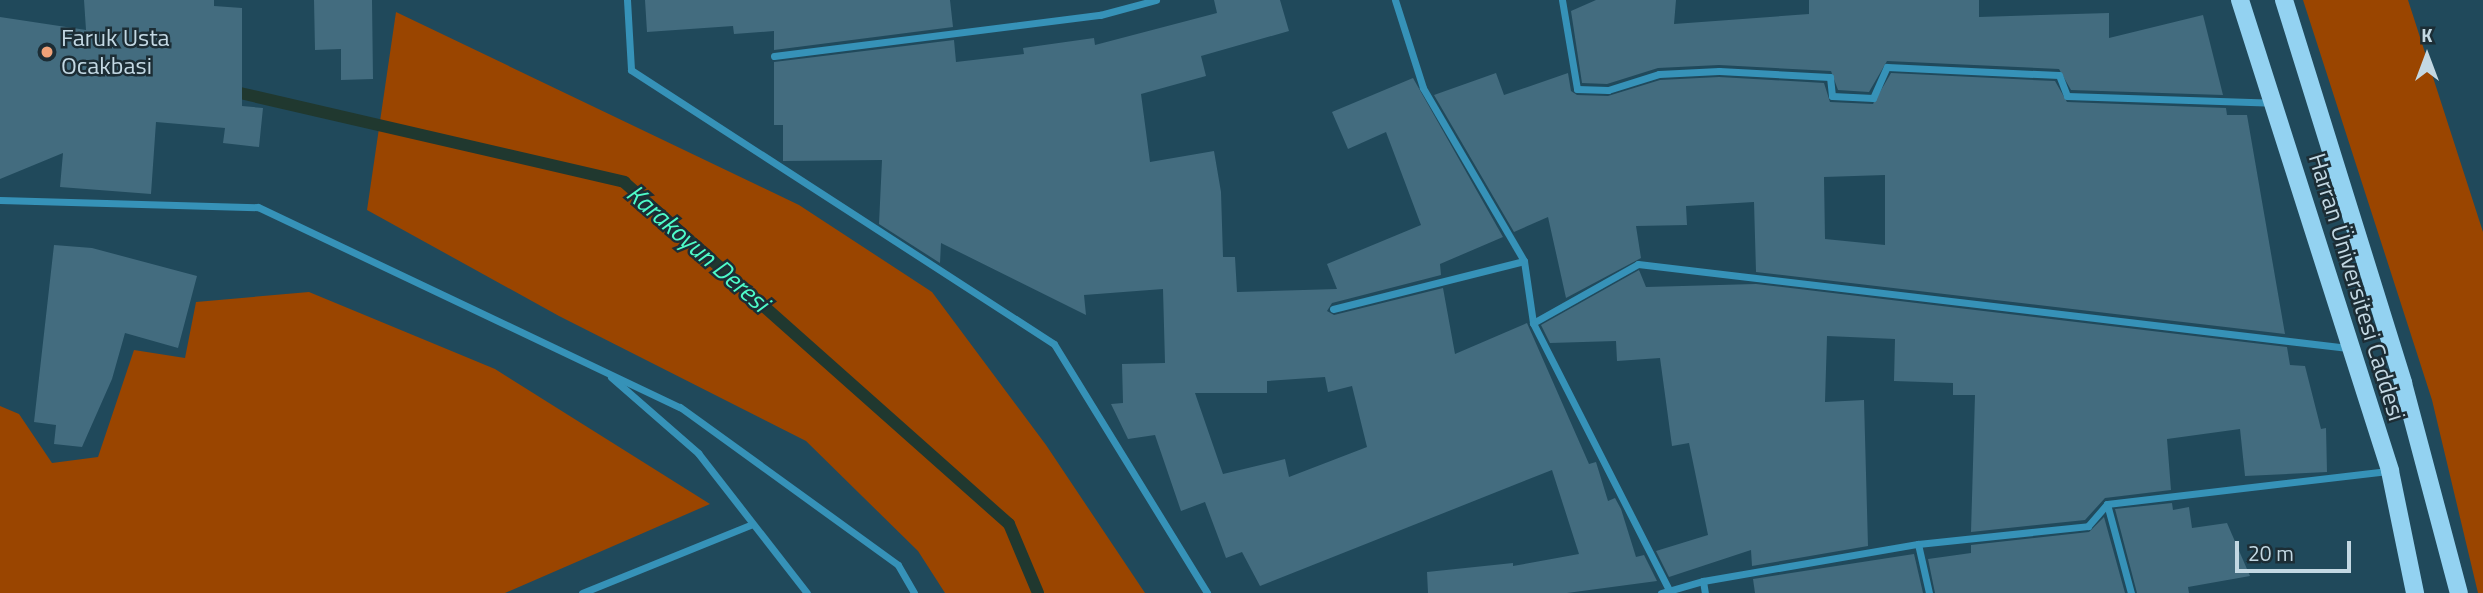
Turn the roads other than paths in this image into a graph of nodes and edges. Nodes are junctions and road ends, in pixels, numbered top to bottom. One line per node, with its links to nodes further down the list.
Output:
1 (627, 0): 24 (street)
2 (1156, 0): 7 (street)
3 (1395, 0): 10 (street)
4 (1562, 0): 8 (street)
5 (2240, 0): 8 (main road, Harran Üniversitesi Caddesi)
6 (2284, 0): 30 (main road, Harran Üniversitesi Caddesi)
7 (774, 56)
8 (2274, 103): 13 (main road, Harran Üniversitesi Caddesi)
9 (0, 200): 14 (street)
10 (1524, 261): 11 (street); 12 (street)
11 (1333, 309)
12 (1533, 323): 13 (street); 20 (street)
13 (2348, 348): 15 (main road, Harran Üniversitesi Caddesi)
14 (604, 371): 17 (street); 23 (street)
15 (2390, 471): 16 (street); 29 (main road, Harran Üniversitesi Caddesi)
16 (2107, 503): 18 (street); 28 (street)
17 (753, 524): 21 (street); 22 (street)
18 (1918, 544): 19 (street); 27 (street)
19 (1703, 581): 20 (street); 26 (street)
20 (1670, 592): 25 (street)
21 (582, 593)
22 (807, 593)
23 (914, 593)
24 (1207, 593)
25 (1661, 593)
26 (1705, 593)
27 (1928, 593)
28 (2131, 593)
29 (2415, 593)
30 (2459, 593)

